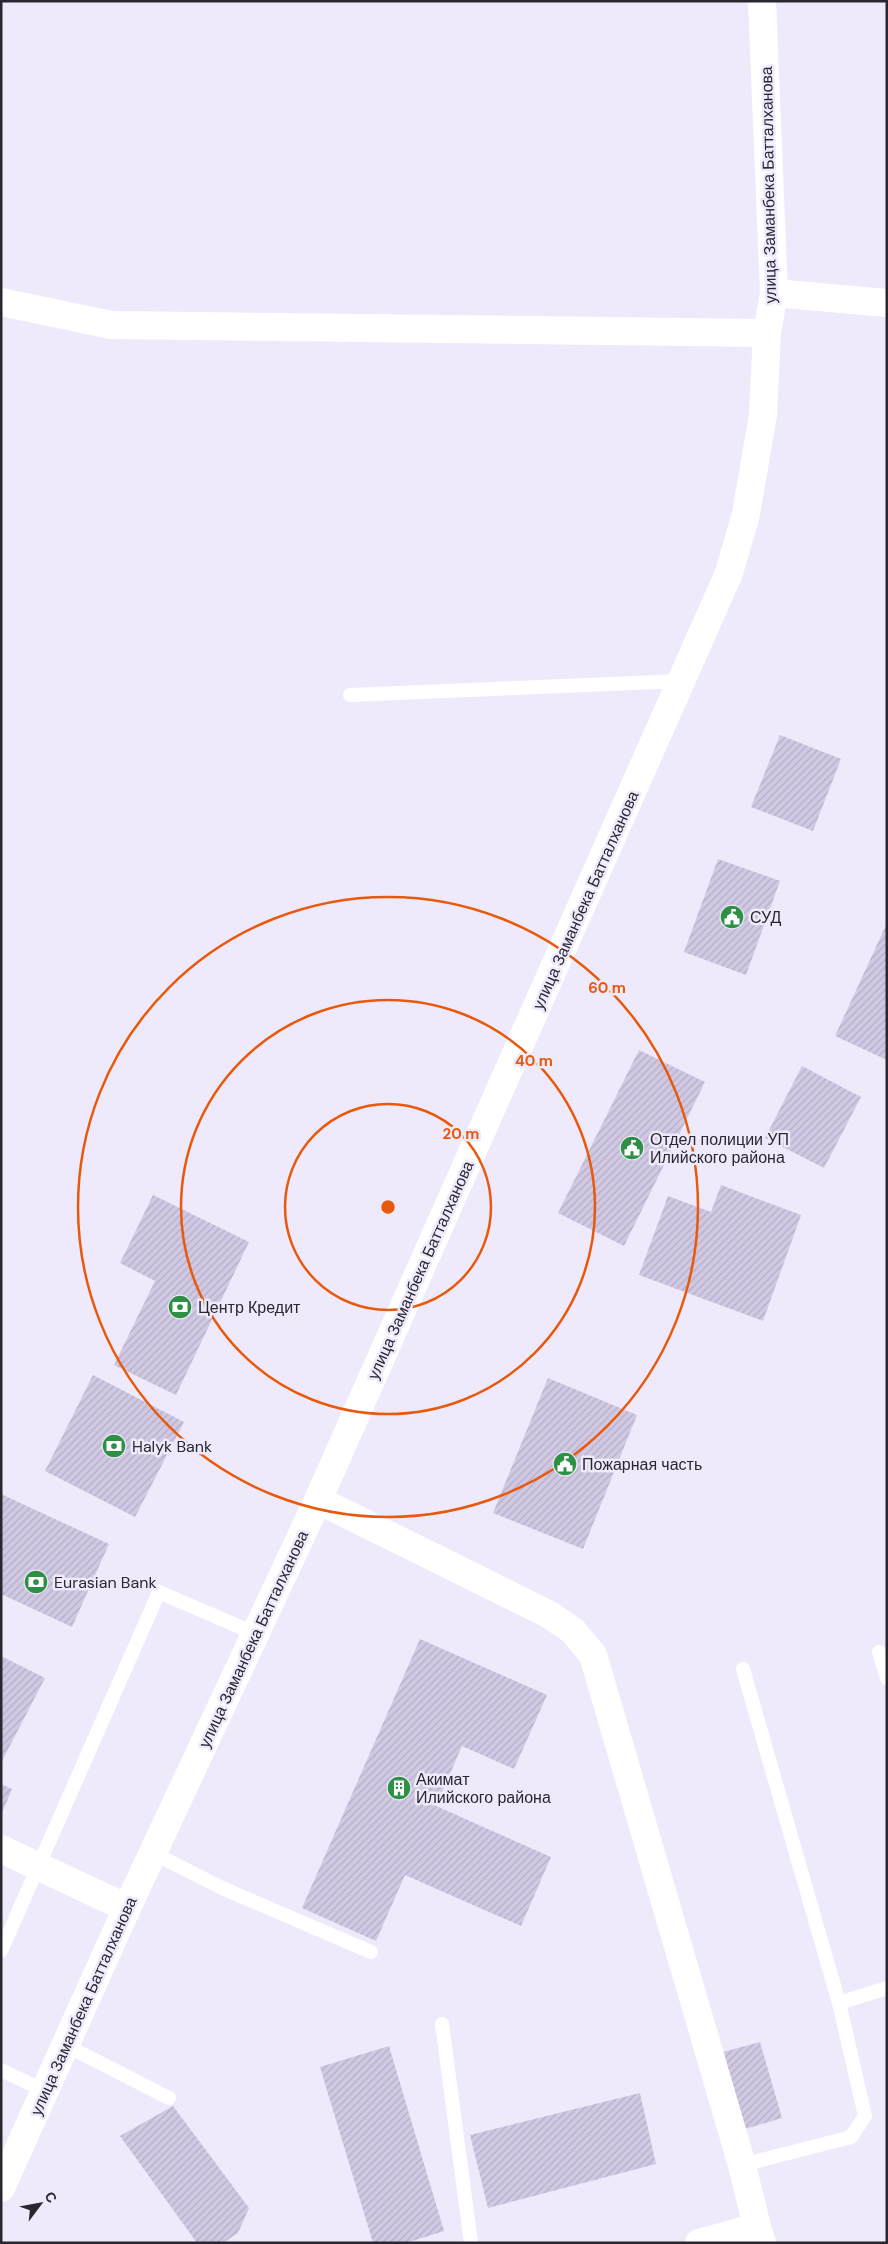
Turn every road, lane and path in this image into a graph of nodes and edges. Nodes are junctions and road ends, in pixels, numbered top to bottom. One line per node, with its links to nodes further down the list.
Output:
1 (762, 1): 2 (main road, улица Заманбека Батталханова)
2 (774, 293): 4 (main road); 5 (main road, улица Заманбека Батталханова)
3 (1, 302): 5 (main road)
4 (887, 303)
5 (767, 333): 6 (main road, улица Заманбека Батталханова)
6 (682, 680): 7 (lane); 8 (main road, улица Заманбека Батталханова)
7 (350, 695)
8 (318, 1500): 9 (main road, улица Заманбека Батталханова); 26 (main road)
9 (256, 1634): 14 (main road, улица Заманбека Батталханова); 15 (lane)
10 (879, 1652): 12 (lane)
11 (743, 1669): 20 (lane)
12 (887, 1678)
13 (1, 1849): 15 (main road)
14 (153, 1853): 16 (main road, улица Заманбека Батталханова); 18 (lane)
15 (40, 1867): 16 (main road); 17 (lane)
16 (127, 1908): 22 (main road, улица Заманбека Батталханова)
17 (1, 1951)
18 (371, 1952)
19 (887, 1988): 20 (lane)
20 (839, 2003): 26 (lane)
21 (442, 2024): 29 (lane)
22 (65, 2045): 24 (main road, улица Заманбека Батталханова); 25 (lane)
23 (1, 2070): 24 (lane)
24 (45, 2091): 27 (main road, улица Заманбека Батталханова)
25 (169, 2098)
26 (742, 2166): 28 (main road)
27 (1, 2188)
28 (759, 2235): 30 (main road)
29 (471, 2243)
30 (699, 2243)

